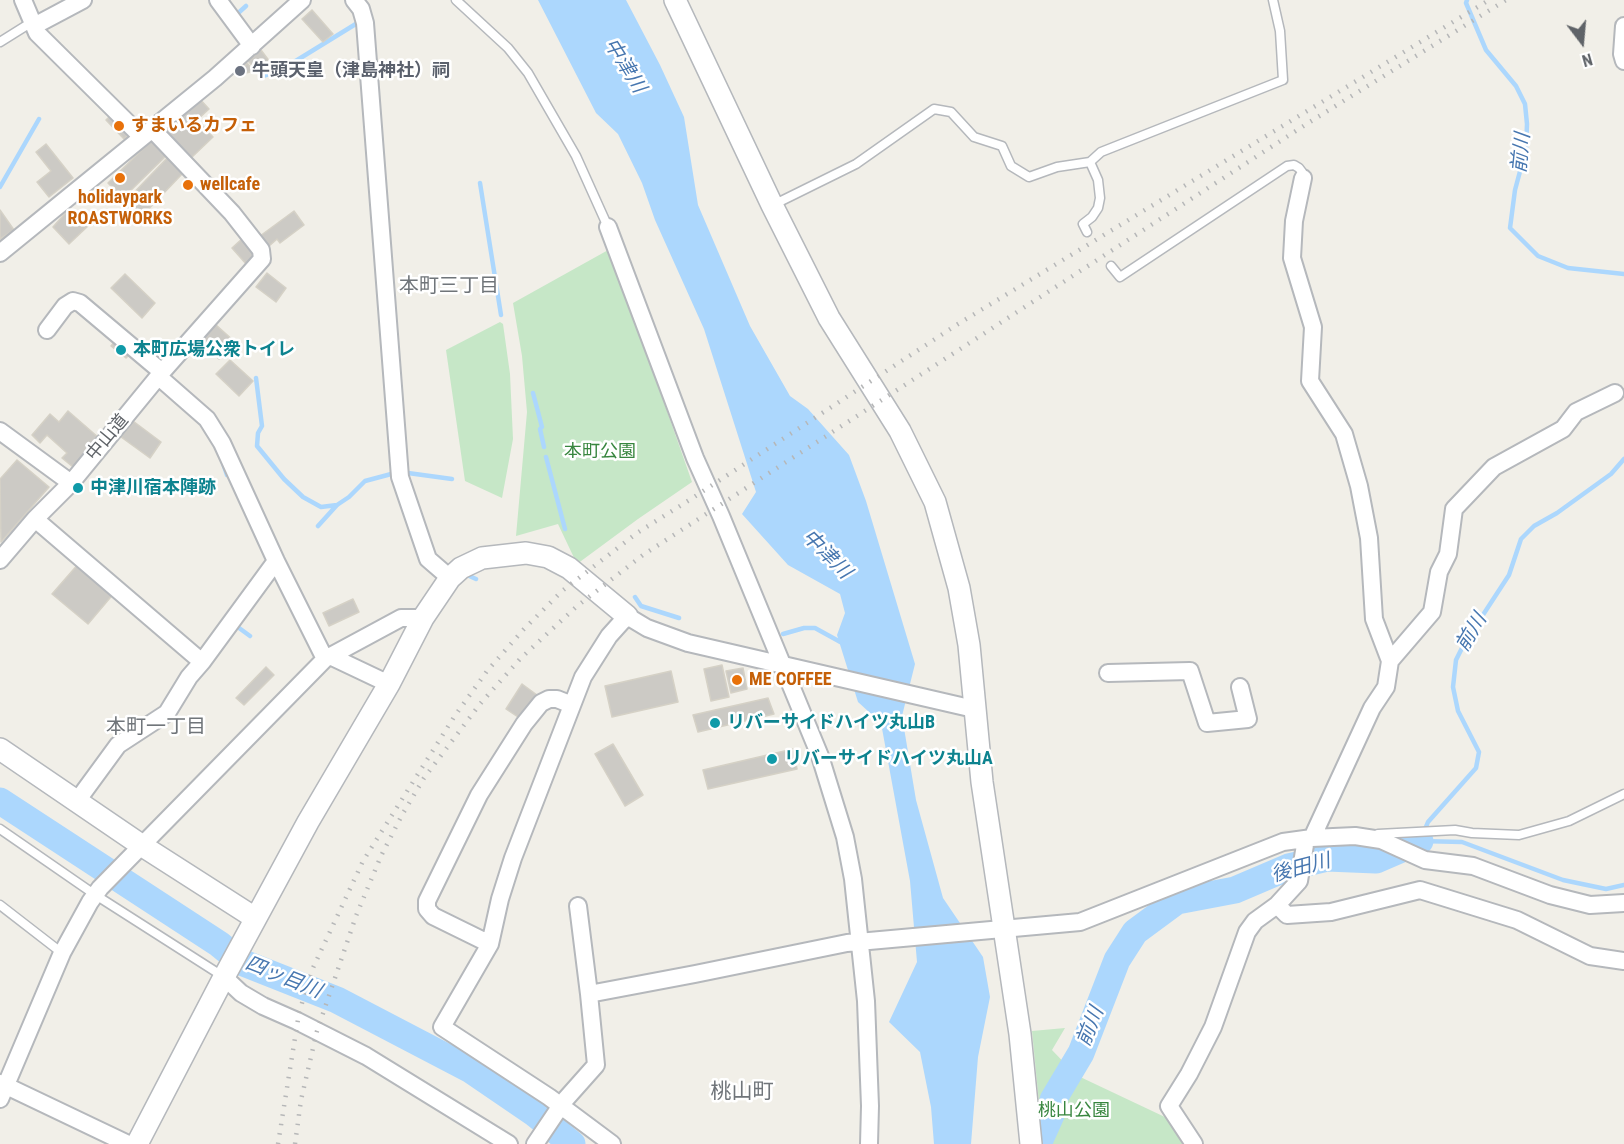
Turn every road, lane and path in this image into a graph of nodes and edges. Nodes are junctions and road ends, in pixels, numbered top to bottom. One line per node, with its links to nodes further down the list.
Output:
1 (22, 0): 9 (street, 中山道)
2 (83, 0): 9 (street)
3 (218, 0): 12 (street)
4 (302, 0): 12 (street)
5 (354, 0): 30 (street)
6 (456, 0): 18 (lane)
7 (675, 0): 17 (street)
8 (1272, 0): 15 (lane)
9 (33, 24): 11 (lane); 14 (street, 中山道)
10 (1624, 26): 13 (street)
11 (0, 42)
12 (252, 46): 14 (street)
13 (1624, 61)
14 (147, 133): 20 (street); 23 (street, 中山道)
15 (1090, 162): 17 (lane); 19 (lane)
16 (1303, 178): 21 (lane); 34 (street)
17 (772, 206): 41 (street)
18 (608, 227): 36 (street)
19 (1087, 232)
20 (0, 253)
21 (1111, 266)
22 (47, 330): 23 (street)
23 (160, 375): 26 (street, 中山道); 29 (street)
24 (1615, 393): 34 (street)
25 (0, 431): 26 (street)
26 (71, 483): 27 (street, 中山道)
27 (35, 519): 28 (street, 中山道); 35 (street)
28 (0, 560)
29 (276, 561): 33 (street); 35 (street)
30 (450, 578): 31 (street); 32 (street)
31 (627, 616): 36 (street); 40 (street)
32 (423, 618): 33 (street); 38 (street)
33 (327, 657): 38 (street); 48 (street)
34 (1390, 661): 47 (street)
35 (202, 662): 44 (street)
36 (780, 664): 41 (street); 56 (street)
37 (1108, 673): 39 (street)
38 (389, 684): 54 (street)
39 (1240, 687)
40 (573, 705): 57 (street); 57 (street)
41 (965, 707): 55 (street)
42 (0, 749): 44 (street)
43 (1624, 794): 46 (lane)
44 (77, 801): 48 (street)
45 (0, 829): 49 (lane)
46 (1355, 836): 47 (street); 50 (street)
47 (1308, 842): 52 (street); 55 (street)
48 (134, 852): 49 (street); 54 (street)
49 (97, 891): 58 (street); 60 (lane)
50 (1624, 903)
51 (0, 905): 58 (lane)
52 (1277, 905): 59 (street); 71 (street)
53 (578, 906): 61 (street)
54 (251, 927): 60 (street)
55 (997, 930): 56 (street); 70 (street)
56 (865, 941): 61 (street); 69 (street)
57 (490, 944): 63 (street)
58 (62, 953): 62 (street)
59 (1624, 961)
60 (226, 974): 65 (street); 66 (street)
61 (589, 994): 63 (street)
62 (2, 1089): 64 (street)
63 (558, 1111): 67 (street); 68 (street)
64 (128, 1144)
65 (137, 1144)
66 (509, 1144)
67 (535, 1144)
68 (612, 1144)
69 (869, 1144)
70 (1031, 1144)
71 (1194, 1144)

